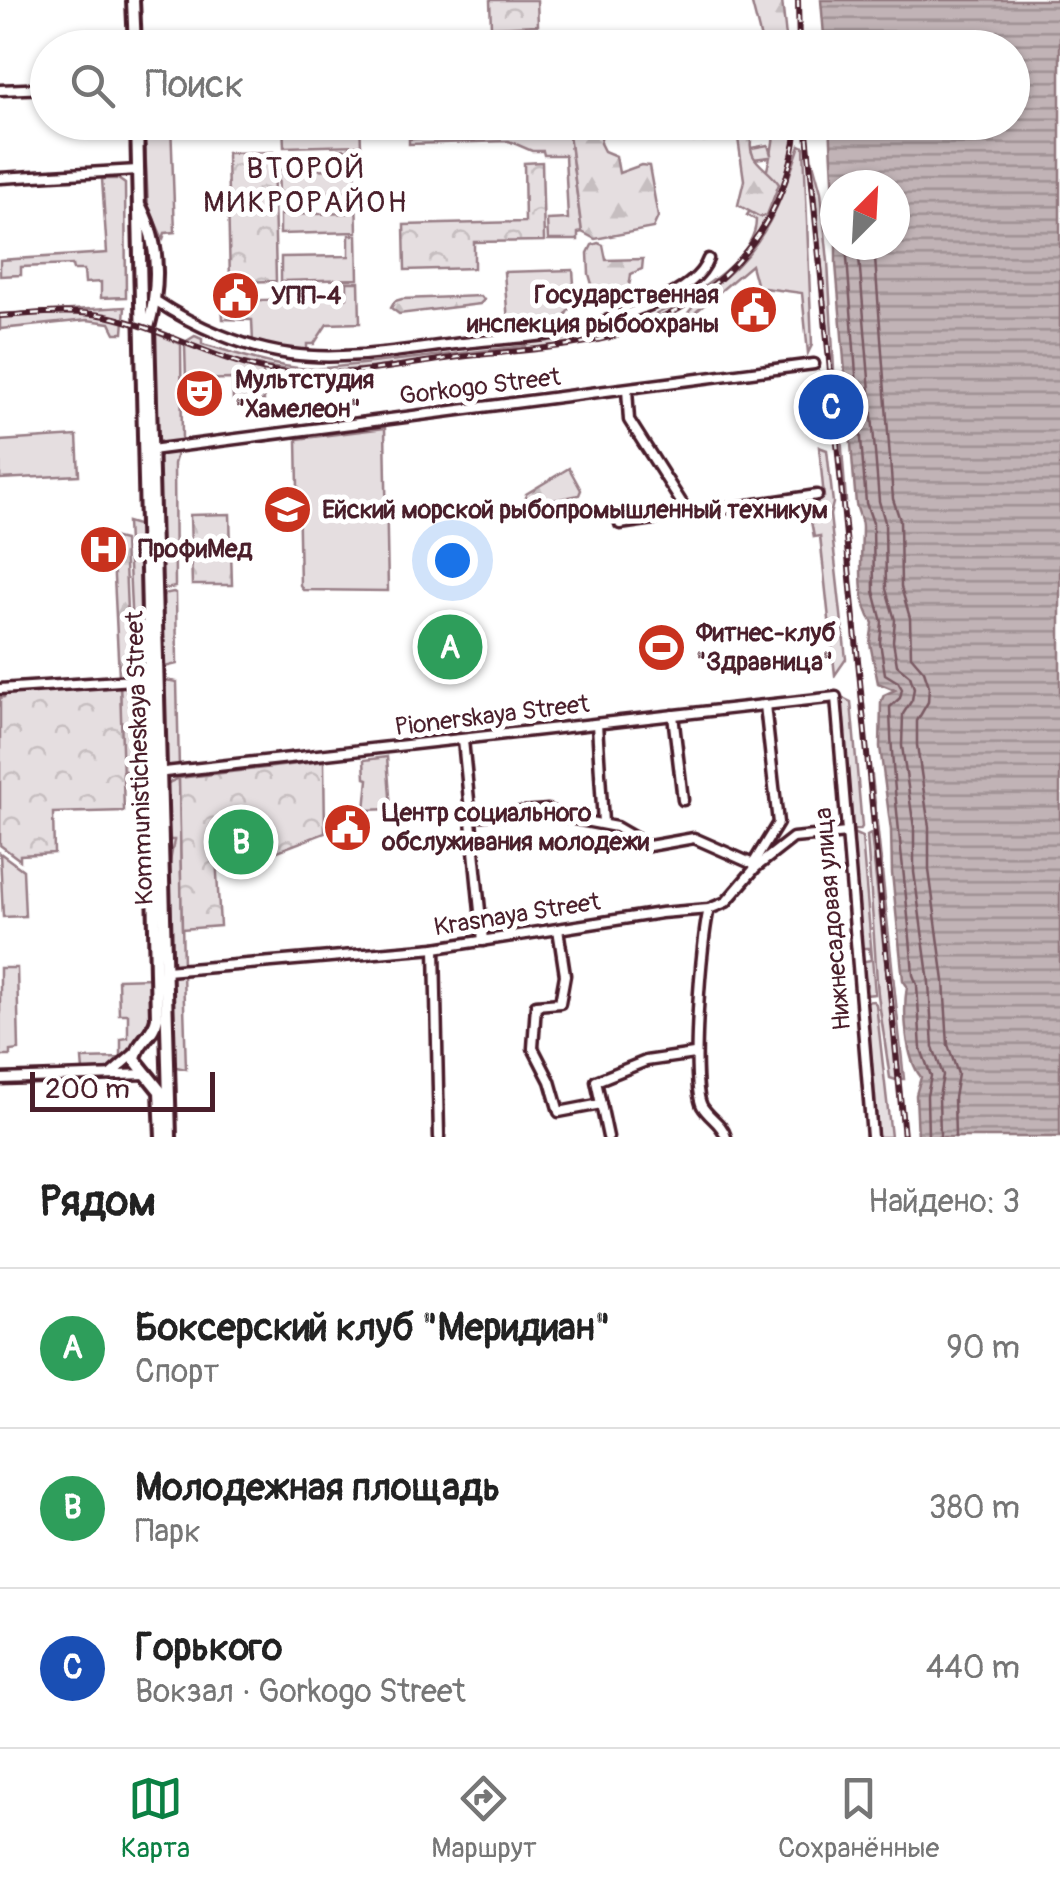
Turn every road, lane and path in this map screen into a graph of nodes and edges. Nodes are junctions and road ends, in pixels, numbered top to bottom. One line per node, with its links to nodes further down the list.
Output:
1 (133, 0): 2 (main road)
2 (134, 30)
3 (30, 89): 4 (street)
4 (0, 90)
5 (134, 140): 6 (main road, Kommunisticheskaya Street)
6 (132, 170): 7 (street); 8 (main road, Kommunisticheskaya Street)
7 (0, 178)
8 (138, 202): 9 (main road, Kommunisticheskaya Street); 10 (main road, Kommunisticheskaya Street)
9 (139, 232): 10 (main road); 12 (main road, Kommunisticheskaya Street)
10 (153, 232): 13 (main road, Kommunisticheskaya Street)
11 (708, 259): 14 (street)
12 (140, 291): 13 (main road); 22 (main road, Kommunisticheskaya Street)
13 (156, 301): 14 (street); 15 (main road, Kommunisticheskaya Street)
14 (171, 311): 15 (street)
15 (152, 314): 18 (main road, Kommunisticheskaya Street)
16 (814, 364): 17 (street, Gorkogo Street)
17 (627, 389): 18 (street, Gorkogo Street); 20 (street)
18 (152, 450): 29 (main road, Kommunisticheskaya Street)
19 (816, 494): 20 (street)
20 (688, 514): 21 (street)
21 (620, 524)
22 (150, 679): 23 (street); 29 (main road, Kommunisticheskaya Street)
23 (0, 689)
24 (836, 697): 25 (street, Pionerskaya Street); 33 (street, Нижнесадовая улица)
25 (765, 705): 26 (street, Pionerskaya Street); 34 (street)
26 (673, 716): 27 (street, Pionerskaya Street); 30 (street)
27 (596, 724): 28 (street, Pionerskaya Street); 32 (street)
28 (463, 740): 29 (street, Pionerskaya Street); 31 (street)
29 (156, 773): 39 (main road, Kommunisticheskaya Street); 40 (main road, Kommunisticheskaya Street)
30 (683, 800)
31 (470, 816): 32 (street); 37 (street)
32 (603, 823): 34 (street)
33 (846, 833): 34 (street); 52 (street, Нижнесадовая улица)
34 (755, 866): 35 (street)
35 (708, 909): 36 (street, Krasnaya Street); 41 (street)
36 (558, 929): 37 (street, Krasnaya Street); 46 (street)
37 (483, 941): 38 (street, Krasnaya Street)
38 (435, 948): 39 (street, Krasnaya Street); 49 (street)
39 (166, 970): 42 (main road, Kommunisticheskaya Street)
40 (138, 1048): 42 (main road); 43 (main road); 44 (street)
41 (694, 1054): 46 (street); 51 (street)
42 (168, 1058): 43 (main road); 48 (main road, Kommunisticheskaya Street)
43 (147, 1074): 44 (street); 47 (main road)
44 (107, 1077): 45 (street)
45 (0, 1079)
46 (601, 1104): 50 (street)
47 (162, 1137)
48 (170, 1137)
49 (440, 1137)
50 (608, 1137)
51 (726, 1137)
52 (872, 1137)

